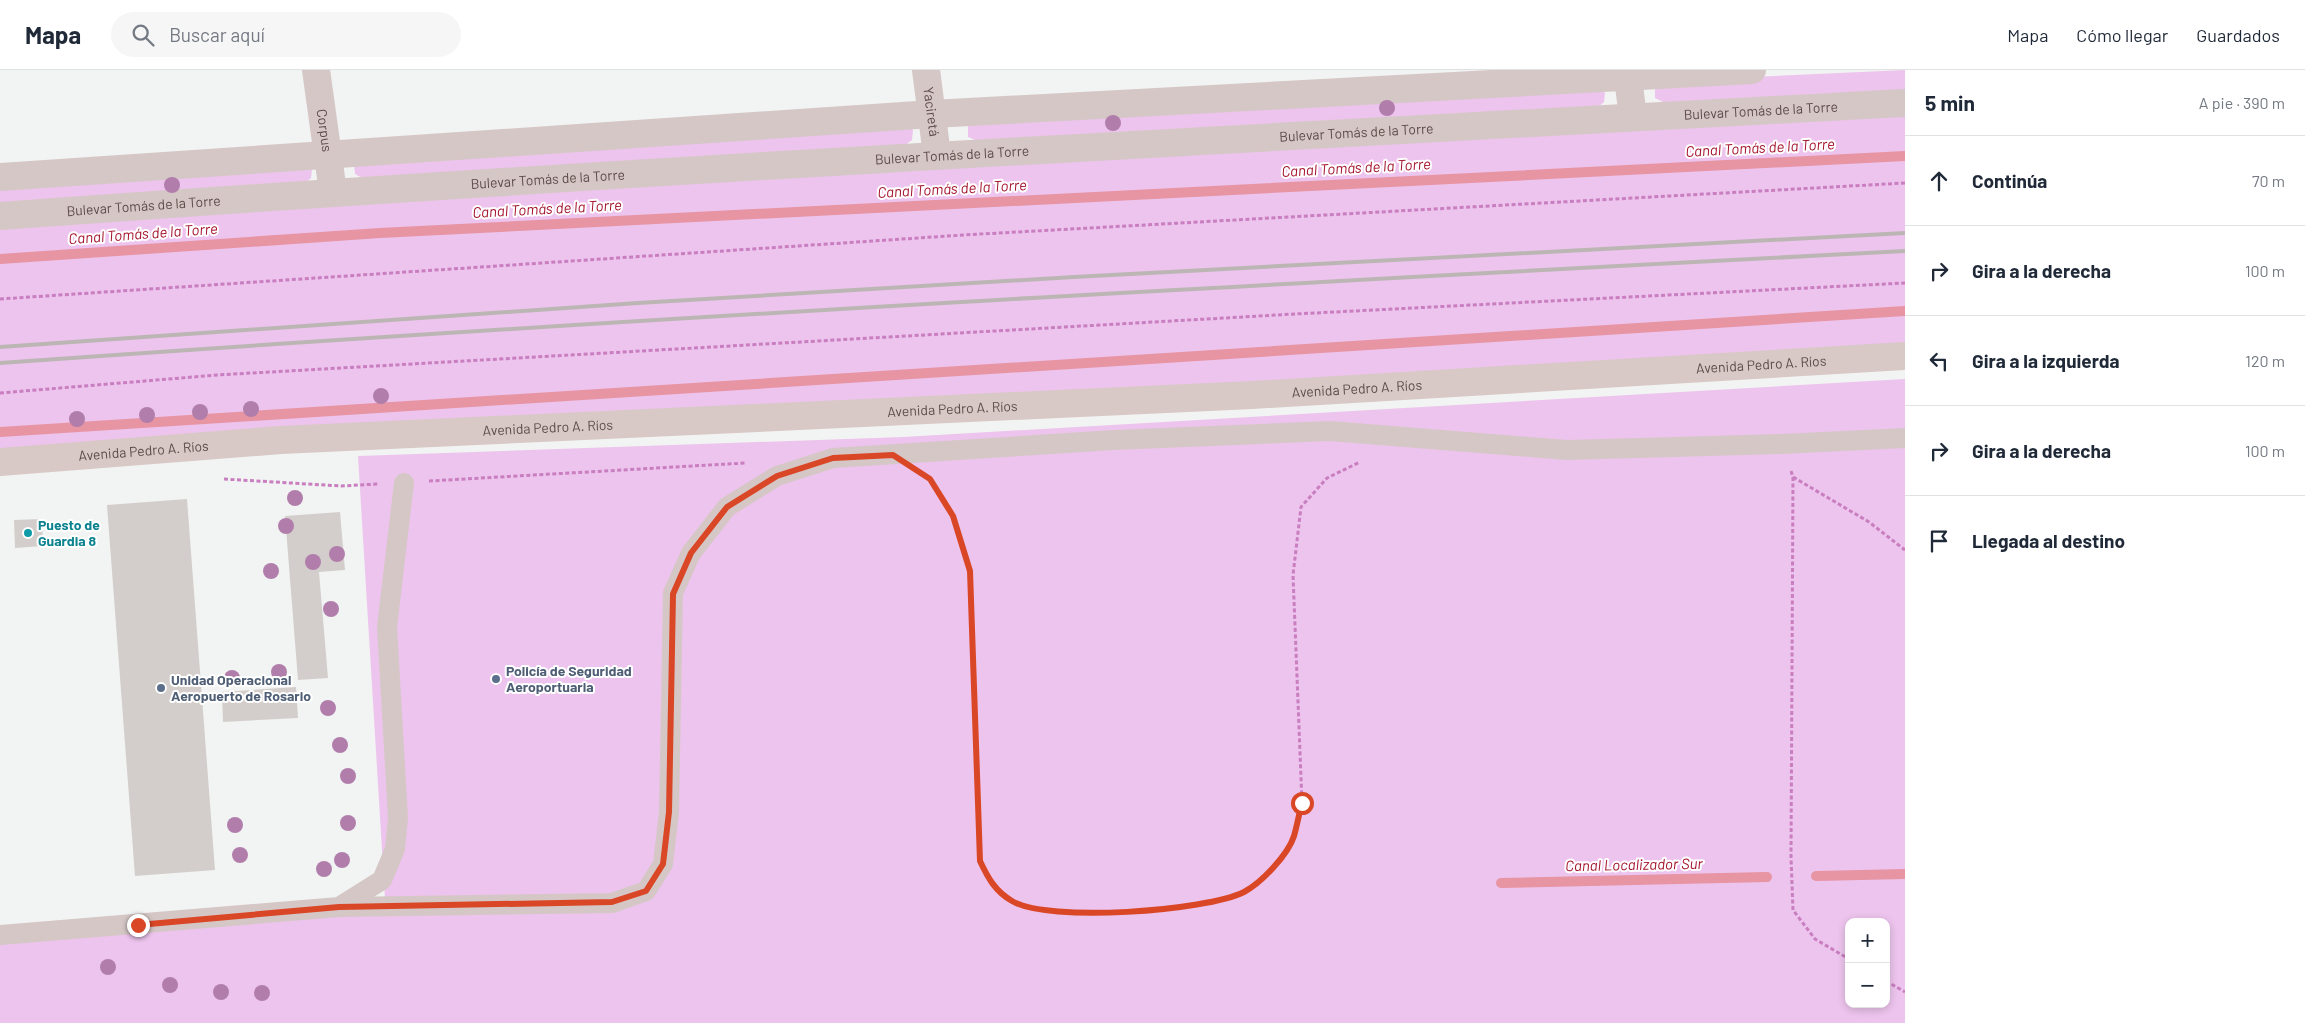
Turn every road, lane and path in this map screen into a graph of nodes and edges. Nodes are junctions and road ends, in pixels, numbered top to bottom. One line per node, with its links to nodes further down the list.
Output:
1 (316, 70): 8 (street, Corpus)
2 (926, 70): 6 (street, Yaciretá)
3 (1752, 70): 4 (street)
4 (1627, 74): 6 (street); 7 (street)
5 (1905, 103): 7 (street, Bulevar Tomás de la Torre)
6 (932, 114): 8 (street); 9 (street, Yaciretá)
7 (1633, 117): 9 (street, Bulevar Tomás de la Torre)
8 (329, 155): 10 (street); 12 (street, Corpus)
9 (937, 155): 12 (street, Bulevar Tomás de la Torre)
10 (0, 177)
11 (1905, 183): 15 (path)
12 (333, 192): 13 (street, Bulevar Tomás de la Torre)
13 (0, 216)
14 (1905, 283): 17 (path)
15 (0, 299)
16 (1905, 356): 22 (main road, Avenida Pedro A. Ríos)
17 (0, 393)
18 (1905, 438): 19 (lane)
19 (1782, 444): 20 (lane); 24 (path)
20 (893, 455): 21 (path); 28 (lane)
21 (1368, 458)
22 (0, 462)
23 (755, 463): 26 (path)
24 (1793, 477): 27 (path); 30 (path)
25 (224, 479): 26 (path)
26 (404, 483): 28 (lane)
27 (1905, 550)
28 (339, 907): 29 (lane)
29 (0, 935)
30 (1845, 956)
31 (1890, 983): 32 (path)
32 (1905, 992)

